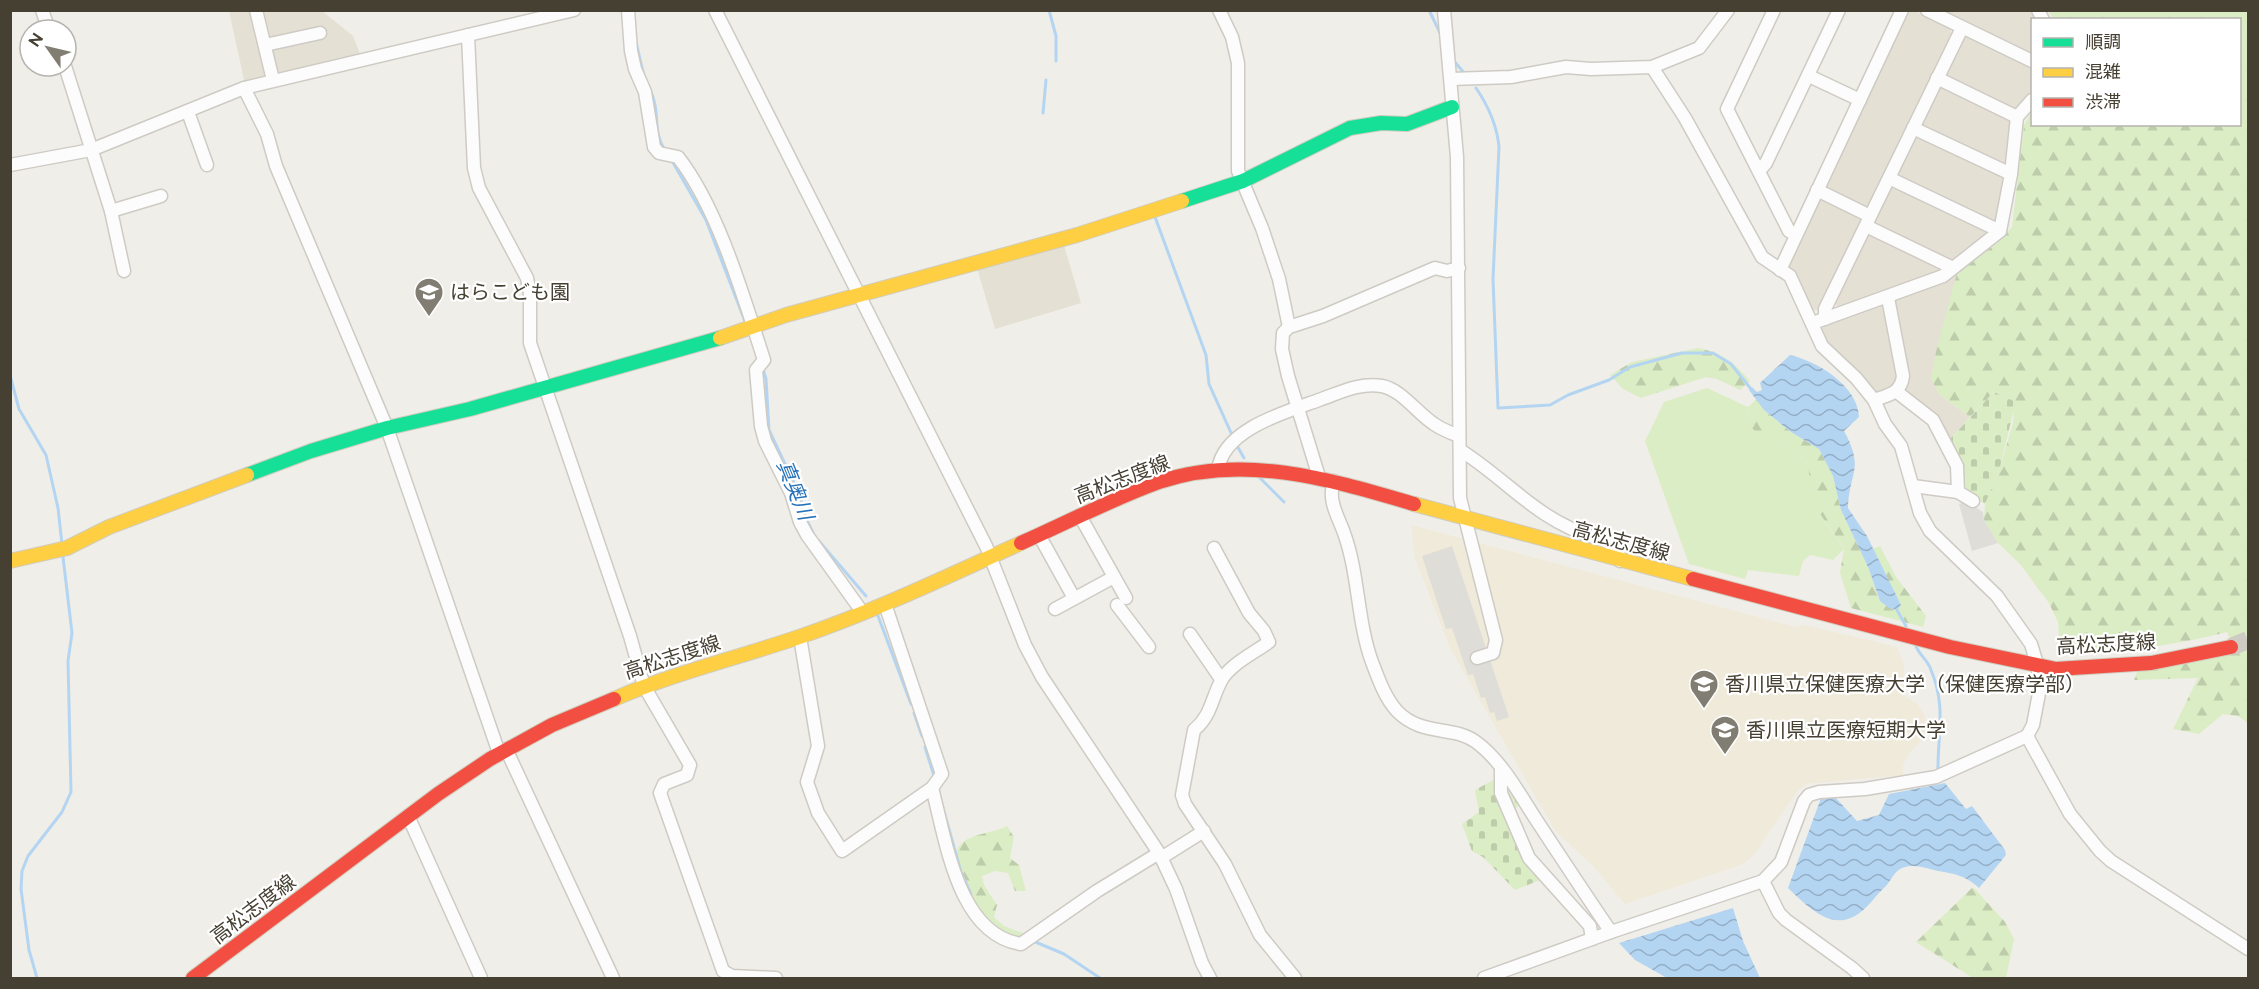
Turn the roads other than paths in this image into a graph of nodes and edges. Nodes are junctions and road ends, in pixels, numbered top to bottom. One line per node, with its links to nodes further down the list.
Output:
1 (256, 10): 15 (street)
2 (574, 10): 14 (street)
3 (628, 10): 51 (street)
4 (715, 10): 47 (street)
5 (1219, 10): 36 (street)
6 (1444, 10): 21 (street)
7 (1728, 10): 17 (street)
8 (1774, 10): 33 (street)
9 (1839, 10): 18 (street)
10 (1902, 10): 24 (street)
11 (1927, 10): 12 (street)
12 (1962, 28): 16 (street); 20 (street)
13 (320, 33): 15 (street)
14 (468, 35): 22 (street); 52 (street)
15 (265, 45): 22 (street)
16 (2031, 61)
17 (1652, 67): 21 (street); 45 (street)
18 (1809, 76): 24 (street); 33 (street)
19 (69, 78): 30 (street)
20 (1937, 78): 28 (street); 29 (street)
21 (1451, 79): 26 (street)
22 (273, 80): 23 (street)
23 (244, 88): 27 (street); 56 (street)
24 (1860, 100): 37 (street)
25 (2031, 101): 28 (street)
26 (1452, 107): 36 (main road); 44 (street)
27 (188, 112): 30 (street); 32 (street)
28 (2017, 117): 34 (street)
29 (1913, 128): 34 (street); 35 (street)
30 (91, 150): 31 (street); 39 (street)
31 (10, 165)
32 (207, 165)
33 (1758, 171): 42 (street)
34 (2011, 174): 41 (street)
35 (1889, 178): 40 (street); 41 (street)
36 (1243, 181): 47 (main road); 50 (street)
37 (1817, 190): 40 (street); 42 (street)
38 (161, 196): 39 (street)
39 (111, 211): 46 (street)
40 (1868, 221): 43 (street); 49 (street)
41 (2000, 231): 43 (street)
42 (1796, 235): 45 (street)
43 (1951, 267): 48 (street)
44 (1459, 268): 50 (street); 57 (street)
45 (1780, 270): 49 (street)
46 (123, 271)
47 (857, 294): 51 (main road); 69 (street)
48 (1888, 298): 49 (street); 53 (street)
49 (1819, 321): 54 (street)
50 (1289, 327): 55 (street)
51 (753, 328): 52 (main road); 76 (street)
52 (544, 387): 56 (main road); 84 (street)
53 (1897, 392): 54 (street); 63 (street)
54 (1874, 400): 62 (street)
55 (1296, 408): 57 (street); 59 (street); 60 (street)
56 (387, 428): 70 (main road); 86 (street)
57 (1459, 436): 58 (street)
58 (1460, 450): 66 (street); 71 (street)
59 (1218, 470): 60 (main road, 高松志度線); 65 (main road, 高松志度線)
60 (1319, 477): 61 (main road, 高松志度線)
61 (1334, 481): 66 (main road, 高松志度線); 87 (street)
62 (1913, 486): 63 (street); 82 (street)
63 (1958, 492): 64 (street)
64 (1973, 501)
65 (1080, 516): 67 (main road, 高松志度線); 72 (street)
66 (1464, 519): 71 (main road, 高松志度線); 81 (street)
67 (1039, 535): 69 (main road, 高松志度線); 73 (street)
68 (1214, 548): 83 (street)
69 (991, 557): 74 (main road, 高松志度線); 91 (street)
70 (10, 561)
71 (1620, 561): 82 (main road, 高松志度線)
72 (1114, 577): 73 (street); 80 (street)
73 (1074, 598): 75 (street)
74 (885, 604): 76 (main road, 高松志度線); 88 (street)
75 (1054, 609)
76 (863, 613): 78 (main road, 高松志度線)
77 (1190, 634): 83 (street)
78 (800, 637): 84 (main road, 高松志度線); 88 (street)
79 (2230, 646): 82 (main road, 高松志度線)
80 (1149, 647)
81 (1478, 658)
82 (2037, 664): 85 (street)
83 (1221, 679): 90 (street)
84 (644, 686): 86 (main road, 高松志度線); 99 (street)
85 (2027, 736): 92 (street); 95 (street)
86 (503, 751): 89 (main road, 高松志度線); 98 (street)
87 (1501, 769): 93 (street); 94 (street)
88 (932, 788): 91 (street)
89 (408, 816): 96 (main road, 高松志度線); 97 (street)
90 (1204, 831): 91 (street); 101 (street)
91 (1160, 855): 100 (street)
92 (1763, 881): 93 (street); 103 (street)
93 (1611, 932): 94 (street)
94 (1592, 939): 102 (street)
95 (2248, 949)
96 (193, 978)
97 (481, 978)
98 (614, 978)
99 (776, 978)
100 (1210, 978)
101 (1295, 978)
102 (1484, 978)
103 (1863, 978)

